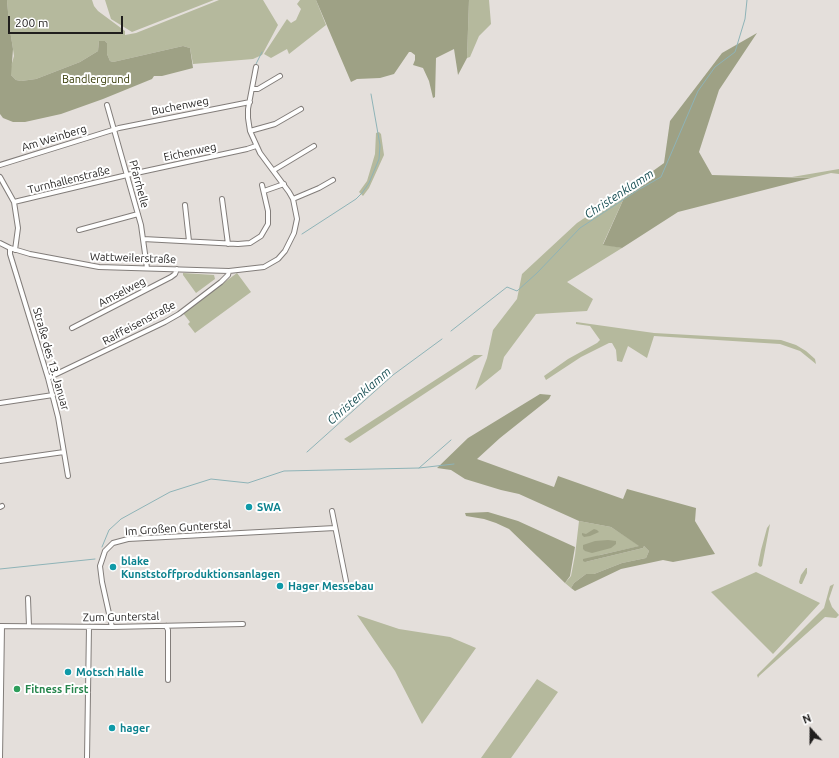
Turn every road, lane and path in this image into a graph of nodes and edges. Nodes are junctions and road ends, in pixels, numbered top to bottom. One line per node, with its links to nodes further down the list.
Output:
1 (256, 67): 3 (street, Wattweilerstraße)
2 (280, 76): 3 (street)
3 (252, 89): 4 (street, Wattweilerstraße)
4 (250, 102): 7 (street, Buchenweg); 8 (street, Wattweilerstraße)
5 (107, 105): 7 (street, Pfarrhelle)
6 (301, 109): 8 (street)
7 (114, 129): 11 (street, Am Weinberg); 13 (street, Pfarrhelle)
8 (250, 132): 9 (street, Wattweilerstraße)
9 (256, 146): 12 (street, Wattweilerstraße); 13 (street, Eichenweg)
10 (314, 146): 12 (street)
11 (0, 165)
12 (274, 170): 16 (street, Wattweilerstraße)
13 (127, 175): 21 (street, Turnhallenstraße); 23 (street, Pfarrhelle)
14 (0, 177): 21 (street)
15 (333, 180): 20 (street)
16 (284, 184): 18 (street); 20 (street, Wattweilerstraße)
17 (262, 185): 18 (street)
18 (264, 191): 28 (street)
19 (222, 199): 28 (street)
20 (293, 199): 32 (street, Wattweilerstraße)
21 (14, 202): 29 (street, Straße des 13. Januar)
22 (185, 205): 26 (street)
23 (138, 214): 24 (street); 25 (street, Pfarrhelle)
24 (79, 230)
25 (143, 239): 26 (street); 30 (street, Pfarrhelle)
26 (189, 241): 28 (street)
27 (0, 243): 29 (street, Wattweilerstraße)
28 (228, 244)
29 (13, 249): 30 (street, Wattweilerstraße); 34 (street, Straße des 13. Januar)
30 (147, 268): 31 (street, Wattweilerstraße)
31 (177, 269): 32 (street, Wattweilerstraße); 33 (street, Amselweg)
32 (229, 271): 34 (street, Raiffeisenstraße)
33 (72, 328)
34 (48, 378): 35 (street, Straße des 13. Januar)
35 (52, 395): 36 (street); 37 (street, Straße des 13. Januar)
36 (0, 403)
37 (64, 452): 38 (street); 39 (street, Straße des 13. Januar)
38 (0, 461)
39 (68, 476)
40 (332, 511): 41 (street)
41 (335, 528): 42 (street); 49 (street, Im Großen Gunterstal)
42 (346, 581)
43 (28, 598): 46 (street)
44 (242, 624): 47 (street, Zum Gunterstal)
45 (1, 626): 46 (street, Zum Gunterstal); 51 (street)
46 (29, 626): 48 (street, Zum Gunterstal)
47 (166, 626): 49 (street, Zum Gunterstal); 50 (street)
48 (89, 627): 49 (street, Zum Gunterstal); 52 (street)
49 (112, 627)
50 (168, 680)
51 (0, 758)
52 (87, 758)

